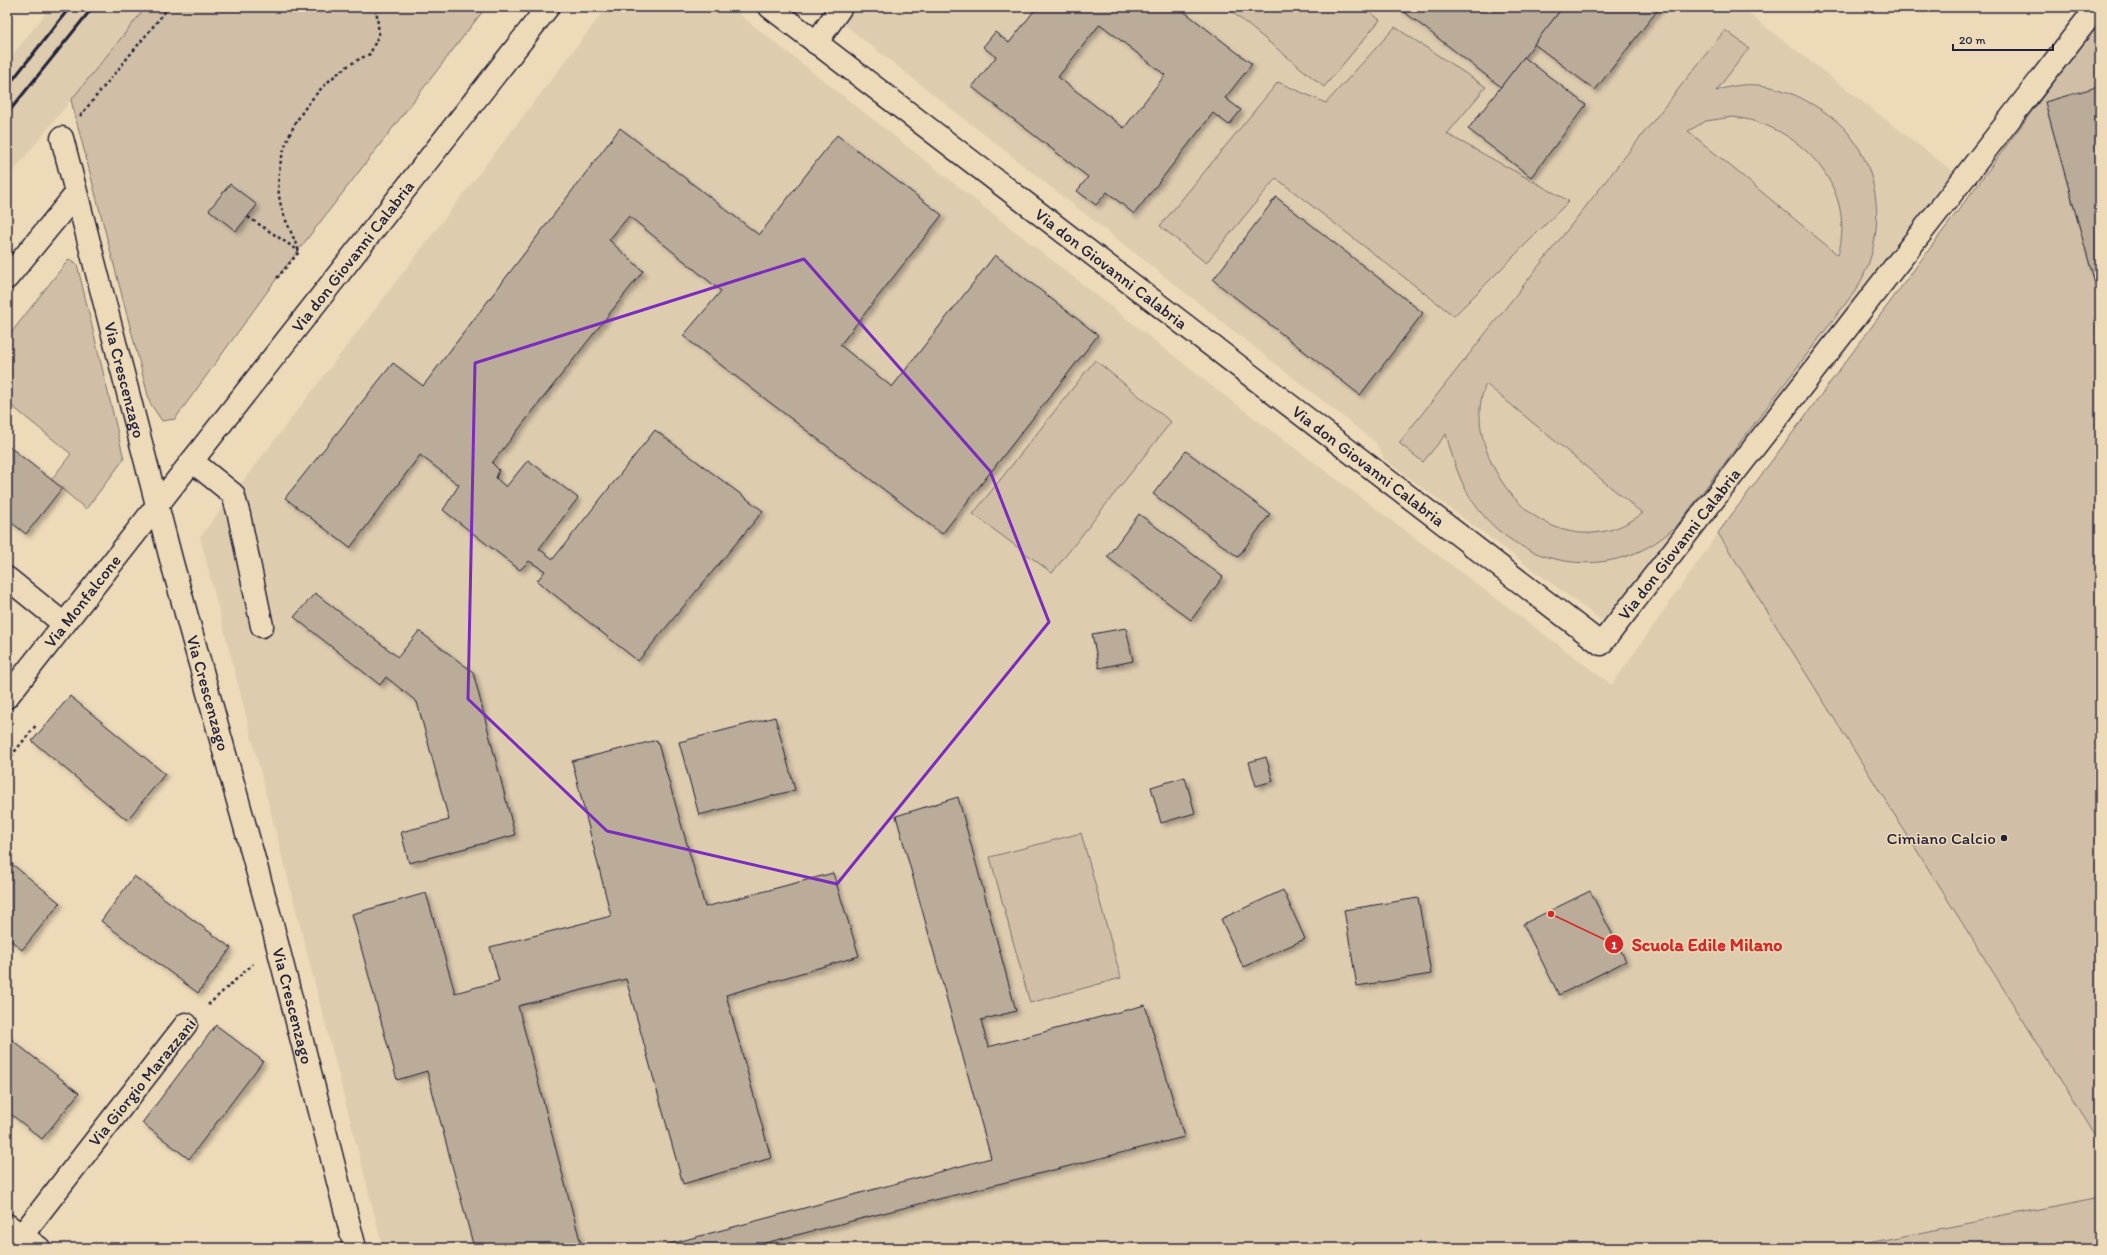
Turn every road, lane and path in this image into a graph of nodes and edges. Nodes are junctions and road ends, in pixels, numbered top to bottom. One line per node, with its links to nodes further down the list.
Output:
1 (169, 7): 8 (path)
2 (376, 7): 11 (path)
3 (548, 7): 14 (street, Via don Giovanni Calabria)
4 (770, 7): 7 (street, Via don Giovanni Calabria)
5 (841, 7): 7 (street)
6 (2098, 7): 7 (street, Via don Giovanni Calabria)
7 (816, 43)
8 (62, 138): 9 (street, Via Crescenzago)
9 (76, 194): 12 (street); 15 (street, Via Crescenzago)
10 (248, 217): 11 (path)
11 (299, 252): 13 (path)
12 (7, 278)
13 (277, 278)
14 (192, 461): 15 (street, Via don Giovanni Calabria); 18 (street)
15 (157, 506): 17 (street, Via Monfalcone); 22 (street, Via Crescenzago)
16 (7, 578): 17 (street)
17 (64, 624): 19 (street, Via Monfalcone)
18 (262, 626)
19 (7, 697)
20 (37, 724): 21 (path)
21 (7, 761)
22 (277, 942): 23 (path, Via Giorgio Marazzani); 26 (street, Via Crescenzago)
23 (186, 1024): 24 (street, Via Giorgio Marazzani)
24 (14, 1236): 25 (street, Via Giorgio Marazzani)
25 (39, 1248)
26 (355, 1248)

